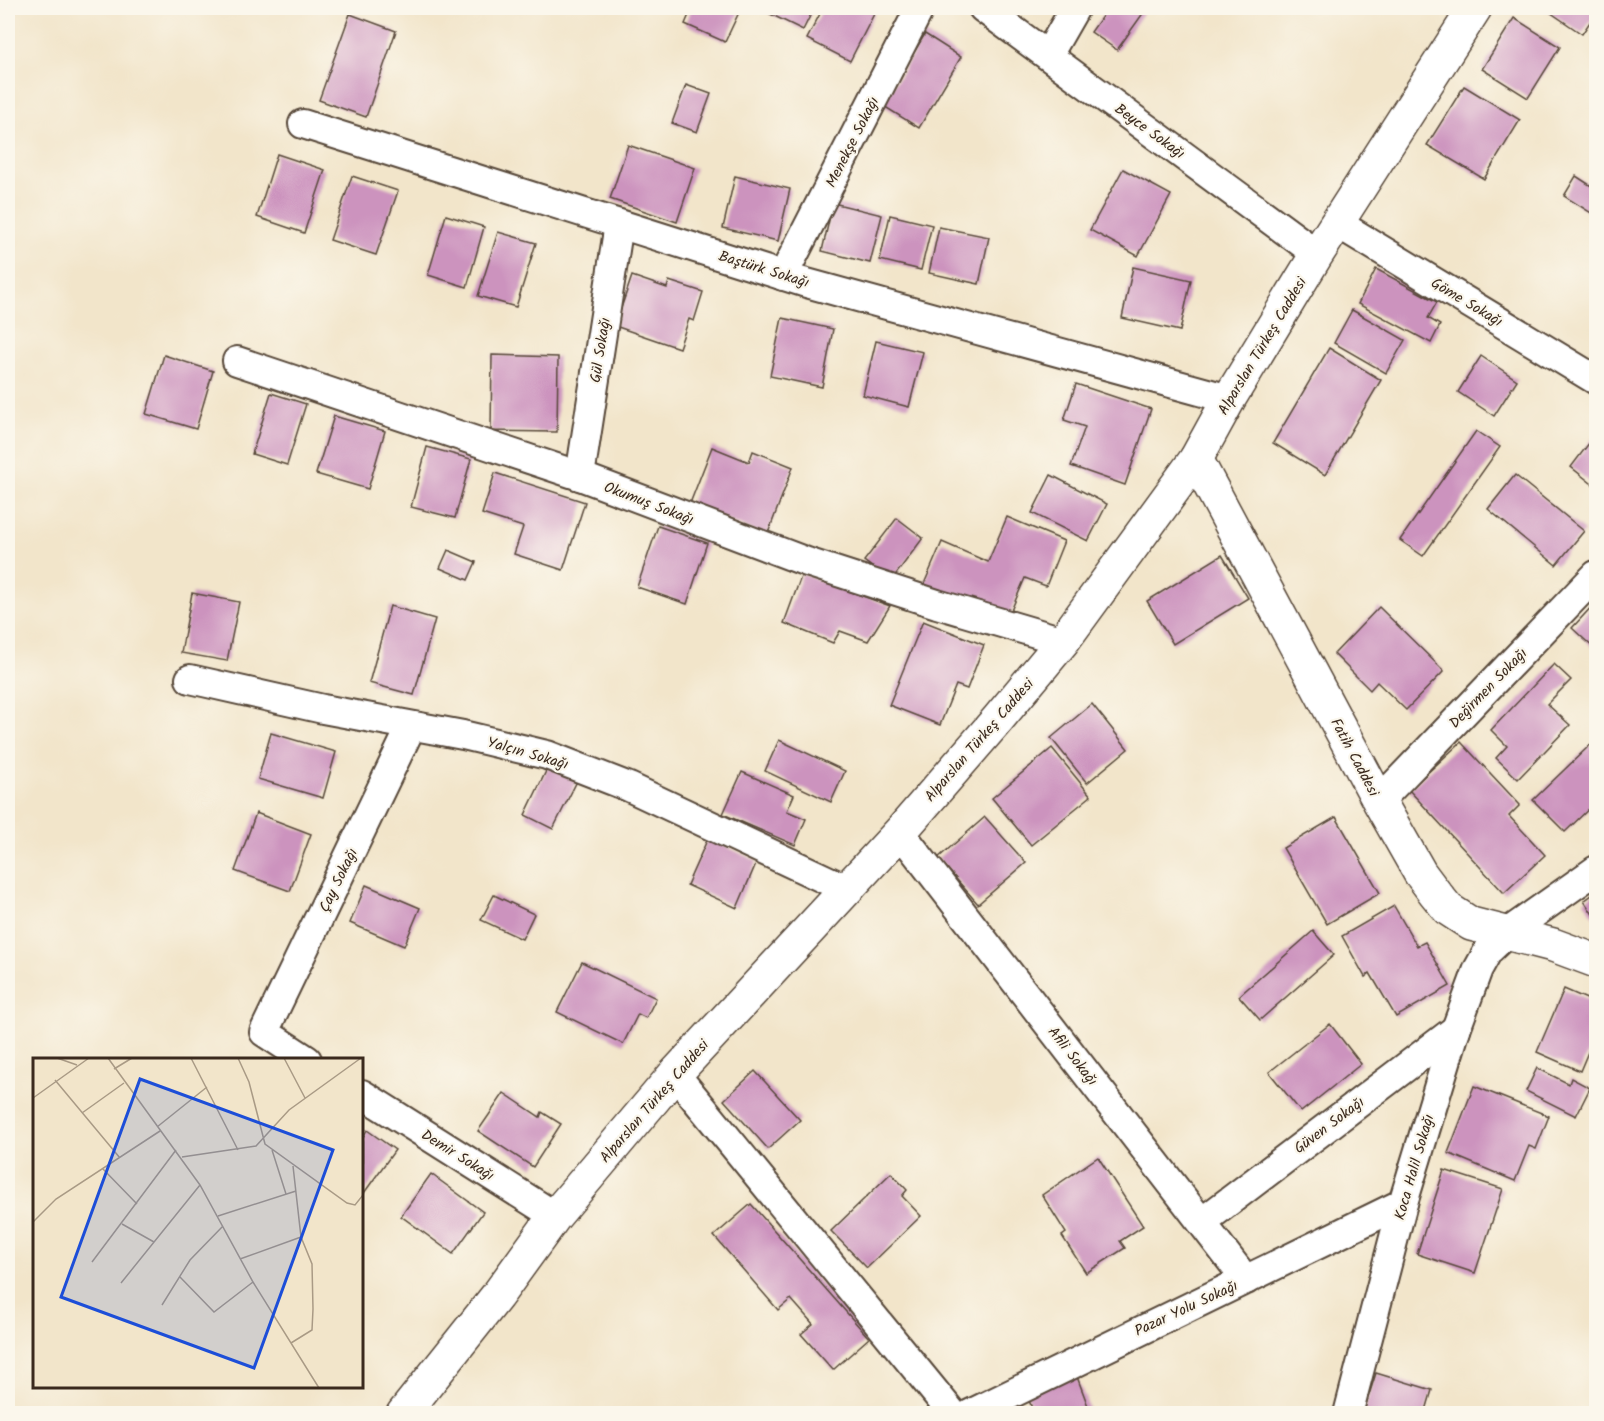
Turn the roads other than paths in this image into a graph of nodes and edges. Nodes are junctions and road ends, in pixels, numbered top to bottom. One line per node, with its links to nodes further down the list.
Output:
1 (920, 8): 10 (street, Menekşe Sokağı)
2 (982, 8): 5 (street, Beyce Sokağı)
3 (1075, 8): 5 (street)
4 (1475, 8): 7 (street, Alparslan Türkeş Caddesi)
5 (1048, 56): 9 (street, Beyce Sokağı)
6 (303, 124): 8 (street, Baştürk Sokağı)
7 (1337, 223): 9 (street, Alparslan Türkeş Caddesi); 12 (street, Göme Sokağı)
8 (619, 224): 10 (street, Baştürk Sokağı); 15 (street, Gül Sokağı)
9 (1317, 254): 13 (street, Alparslan Türkeş Caddesi)
10 (783, 276): 13 (street, Baştürk Sokağı)
11 (237, 361): 15 (street, Okumuş Sokağı)
12 (1596, 380)
13 (1229, 399): 14 (street, Alparslan Türkeş Caddesi)
14 (1196, 459): 17 (street, Alparslan Türkeş Caddesi); 20 (street, Fatih Caddesi)
15 (580, 476): 17 (street, Okumuş Sokağı)
16 (1596, 575): 20 (street, Değirmen Sokağı)
17 (1063, 641): 21 (street, Alparslan Türkeş Caddesi)
18 (190, 679): 19 (street, Yalçın Sokağı)
19 (411, 727): 23 (street, Yalçın Sokağı); 27 (street, Çay Sokağı)
20 (1379, 801): 24 (street, Fatih Caddesi)
21 (900, 832): 23 (street, Alparslan Türkeş Caddesi); 32 (street, Afili Sokağı)
22 (1596, 870): 24 (street, Koca Halil Sokağı)
23 (846, 890): 28 (street, Alparslan Türkeş Caddesi)
24 (1507, 933): 25 (street, Fatih Caddesi); 26 (street, Koca Halil Sokağı)
25 (1596, 961)
26 (1456, 1029): 30 (street, Koca Halil Sokağı); 32 (street, Güven Sokağı)
27 (305, 1058)
28 (675, 1074): 31 (street, Alparslan Türkeş Caddesi); 35 (street)
29 (363, 1095): 31 (street, Demir Sokağı)
30 (1403, 1203): 33 (street, Pazar Yolu Sokağı); 37 (street, Koca Halil Sokağı)
31 (555, 1215): 34 (street, Alparslan Türkeş Caddesi)
32 (1202, 1222): 33 (street, Afili Sokağı)
33 (1246, 1280): 36 (street, Pazar Yolu Sokağı)
34 (403, 1413)
35 (953, 1413)
36 (970, 1413)
37 (1348, 1413)

